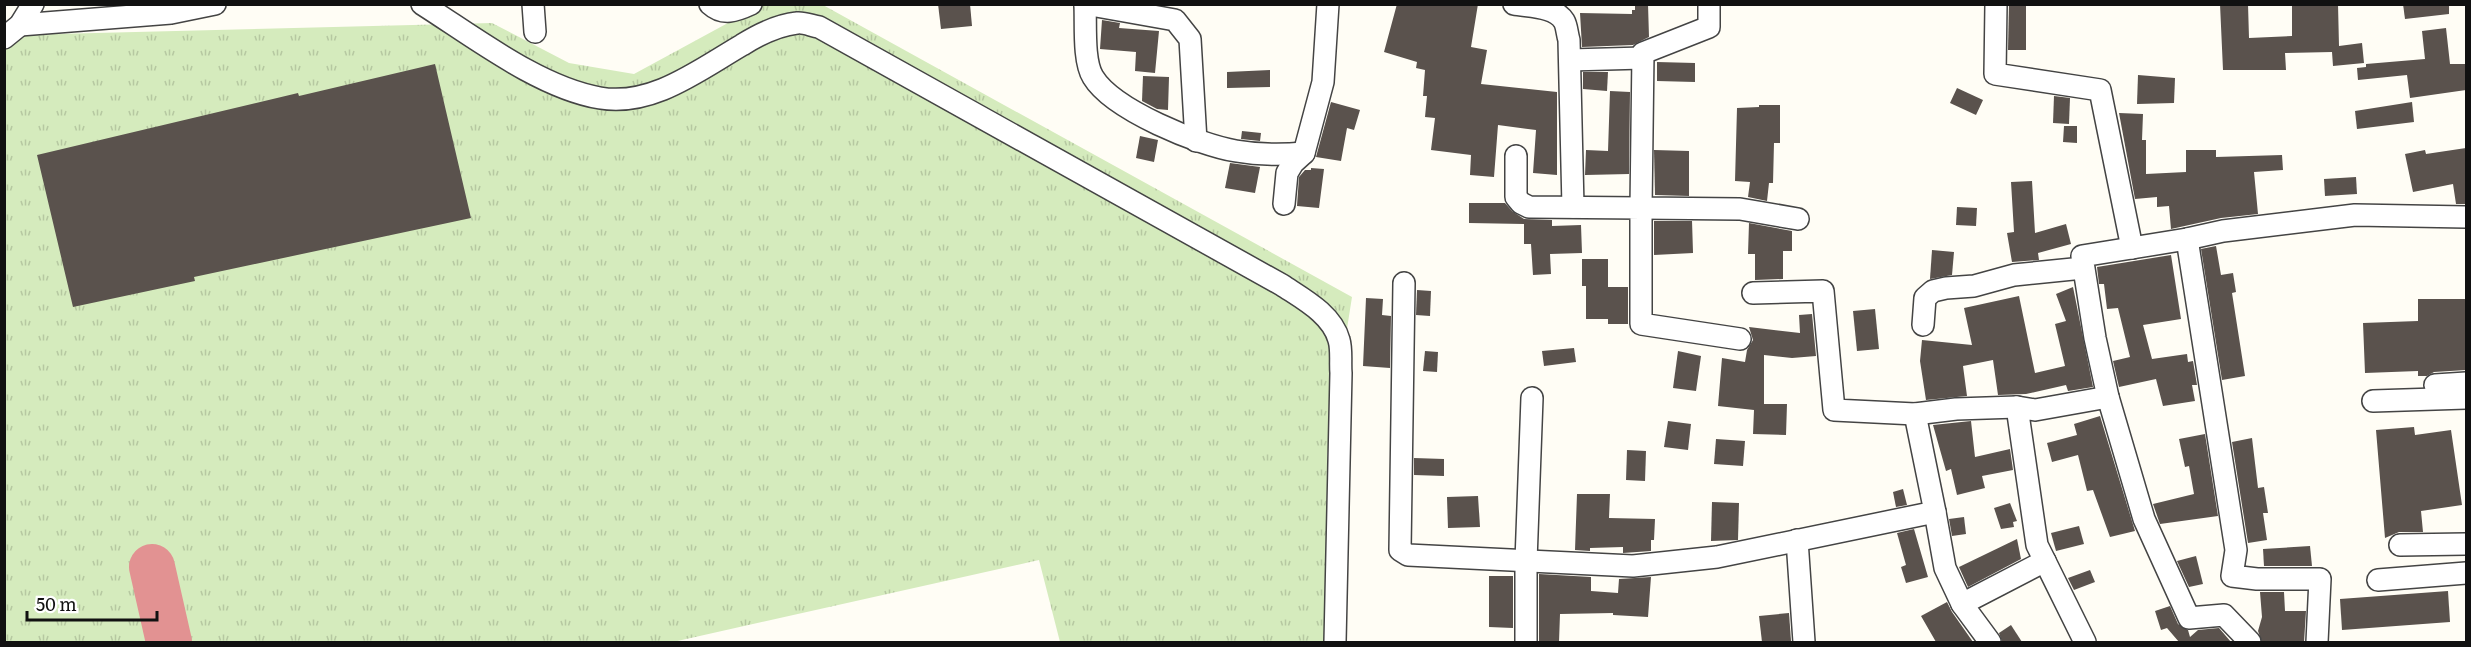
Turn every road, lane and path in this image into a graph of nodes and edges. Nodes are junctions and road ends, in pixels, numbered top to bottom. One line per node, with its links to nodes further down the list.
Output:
1 (215, 4): 12 (street)
2 (422, 4): 48 (street)
3 (534, 4): 13 (street)
4 (710, 4): 5 (street)
5 (751, 4)
6 (1328, 4): 17 (street)
7 (1514, 4): 15 (street)
8 (1709, 4): 14 (street)
9 (1996, 4): 25 (street)
10 (33, 5): 12 (street)
11 (1085, 5): 16 (street); 16 (street)
12 (12, 32)
13 (535, 32)
14 (1643, 58): 15 (street); 21 (street)
15 (1570, 60): 20 (street)
16 (1196, 141): 17 (street)
17 (1304, 153): 19 (street)
18 (1516, 156): 20 (street)
19 (1284, 204)
20 (1573, 207): 21 (street)
21 (1641, 208): 23 (street); 30 (street)
22 (2466, 217): 24 (street)
23 (1798, 219)
24 (2187, 239): 25 (street); 54 (street)
25 (2132, 248): 26 (street)
26 (2083, 268): 29 (street); 33 (street)
27 (1404, 283): 43 (street)
28 (1753, 293): 38 (street)
29 (1923, 325)
30 (1740, 339)
31 (2466, 383): 32 (street)
32 (2435, 385)
33 (2108, 397): 37 (street); 53 (street)
34 (1532, 398): 43 (street)
35 (2466, 398): 36 (street)
36 (2373, 401)
37 (2017, 407): 38 (street); 44 (street)
38 (1915, 414): 39 (street)
39 (1935, 512): 40 (street); 47 (street)
40 (1797, 540): 43 (street); 50 (street)
41 (2466, 544): 42 (street)
42 (2400, 545)
43 (1526, 561): 49 (street)
44 (2044, 561): 47 (street); 52 (street)
45 (2466, 573): 46 (street)
46 (2378, 580)
47 (1962, 604): 51 (street)
48 (1335, 642)
49 (1526, 642)
50 (1804, 642)
51 (1990, 642)
52 (2085, 642)
53 (2250, 642)
54 (2317, 642)

